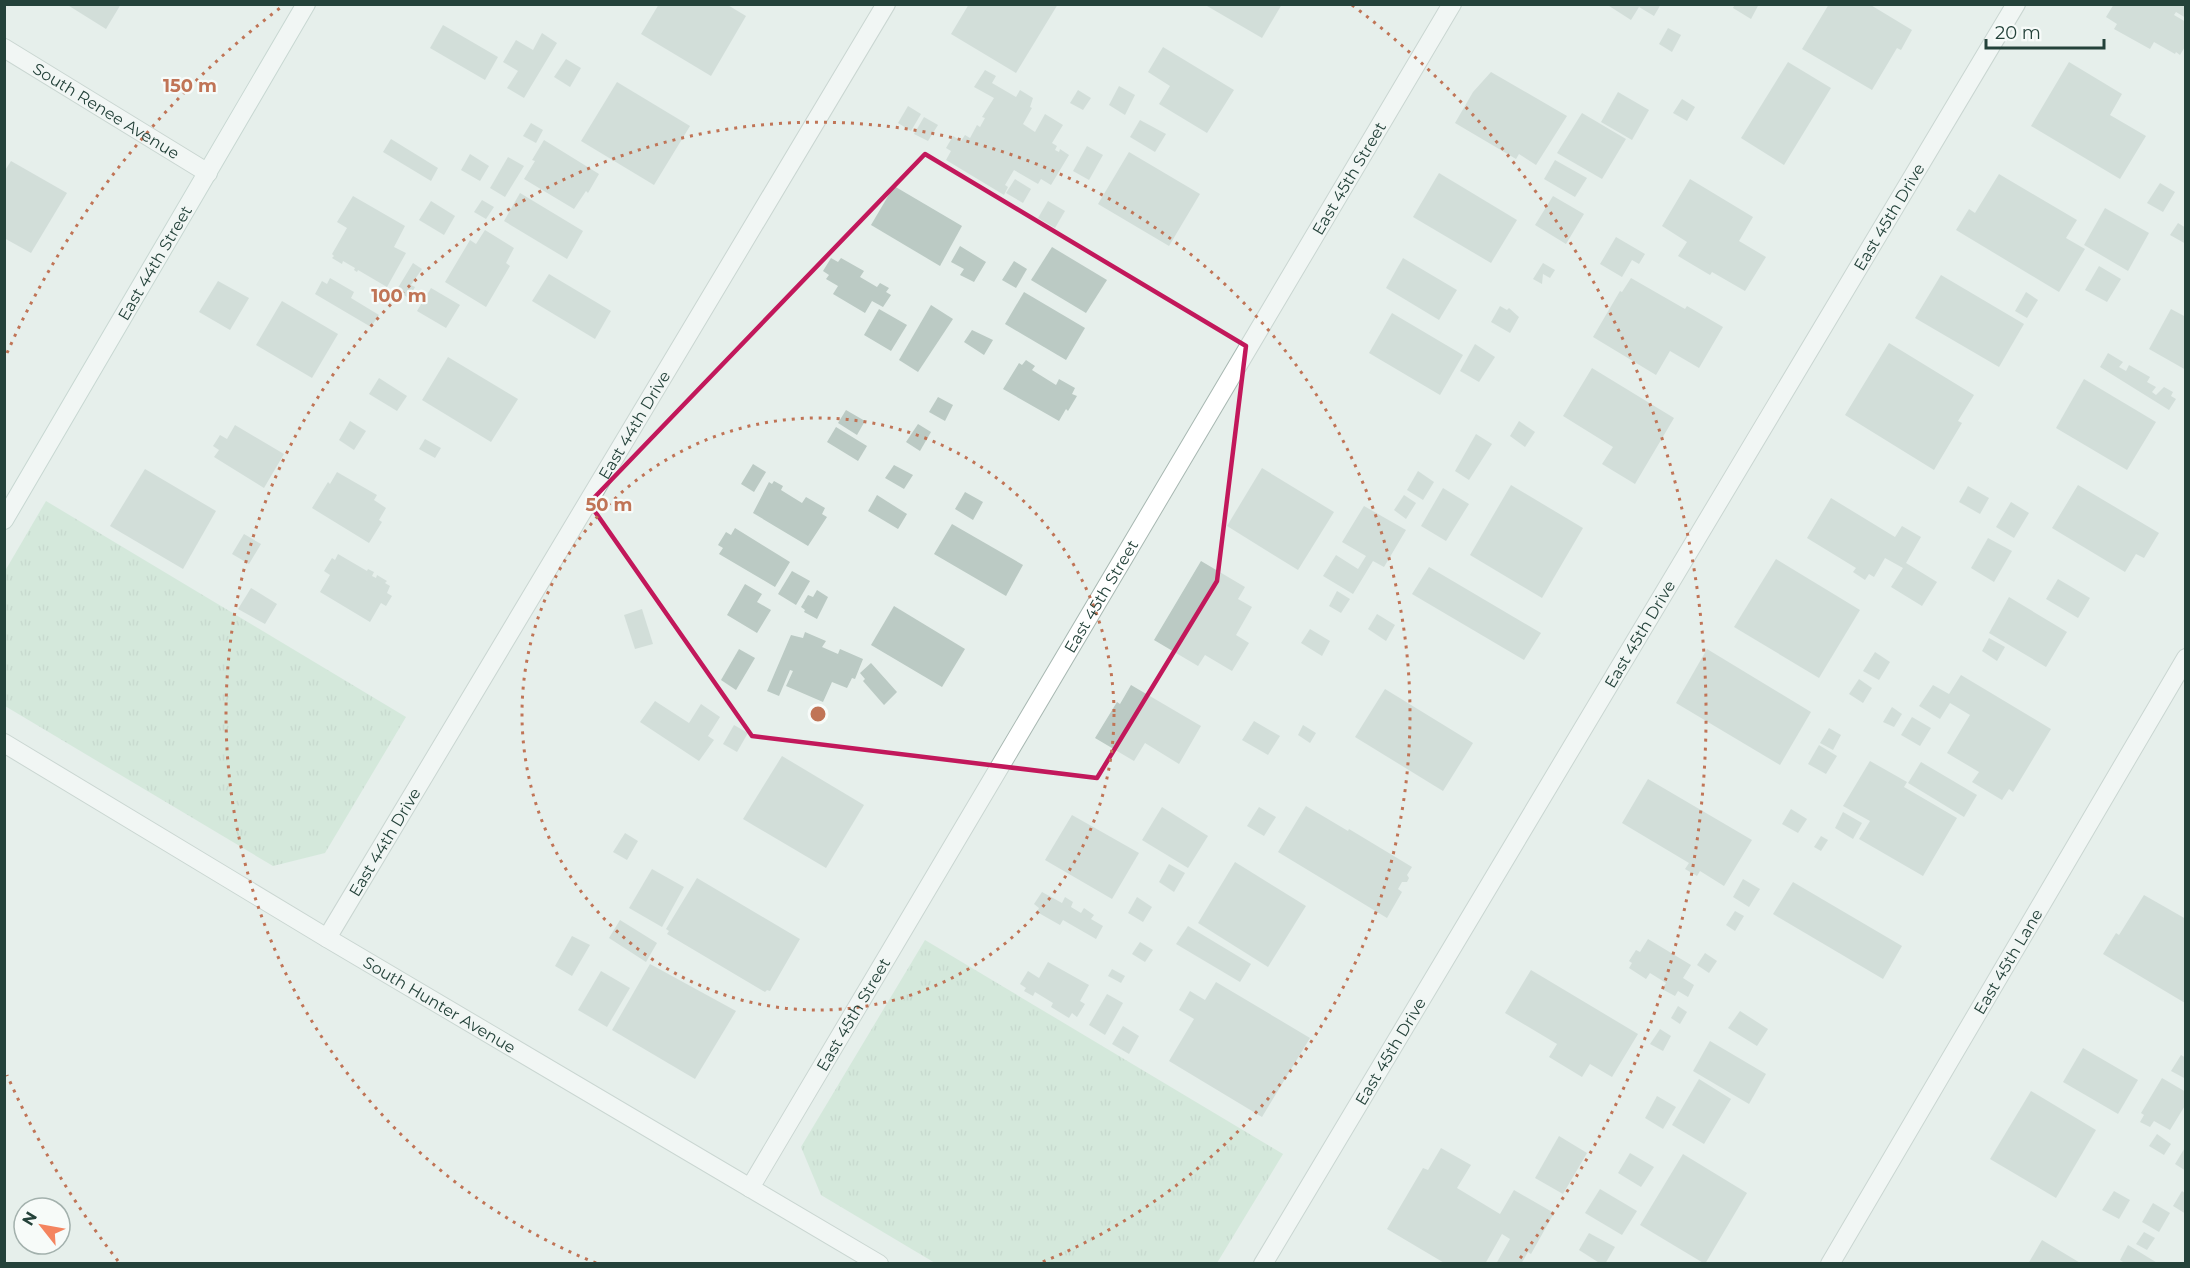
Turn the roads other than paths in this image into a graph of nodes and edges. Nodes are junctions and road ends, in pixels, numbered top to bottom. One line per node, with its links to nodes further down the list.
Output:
1 (306, 4): 6 (street, East 44th Street)
2 (886, 4): 10 (street, East 44th Drive)
3 (1452, 4): 11 (street, East 45th Street)
4 (2016, 4): 13 (street, East 45th Drive)
5 (4, 48): 6 (street, South Renee Avenue)
6 (208, 173): 7 (street, East 44th Street)
7 (4, 520)
8 (2186, 658): 14 (street, East 45th Lane)
9 (4, 743): 10 (street, South Hunter Avenue)
10 (327, 938): 11 (street, South Hunter Avenue)
11 (750, 1188): 12 (street, South Hunter Avenue)
12 (879, 1263)
13 (1263, 1263)
14 (1830, 1263)

